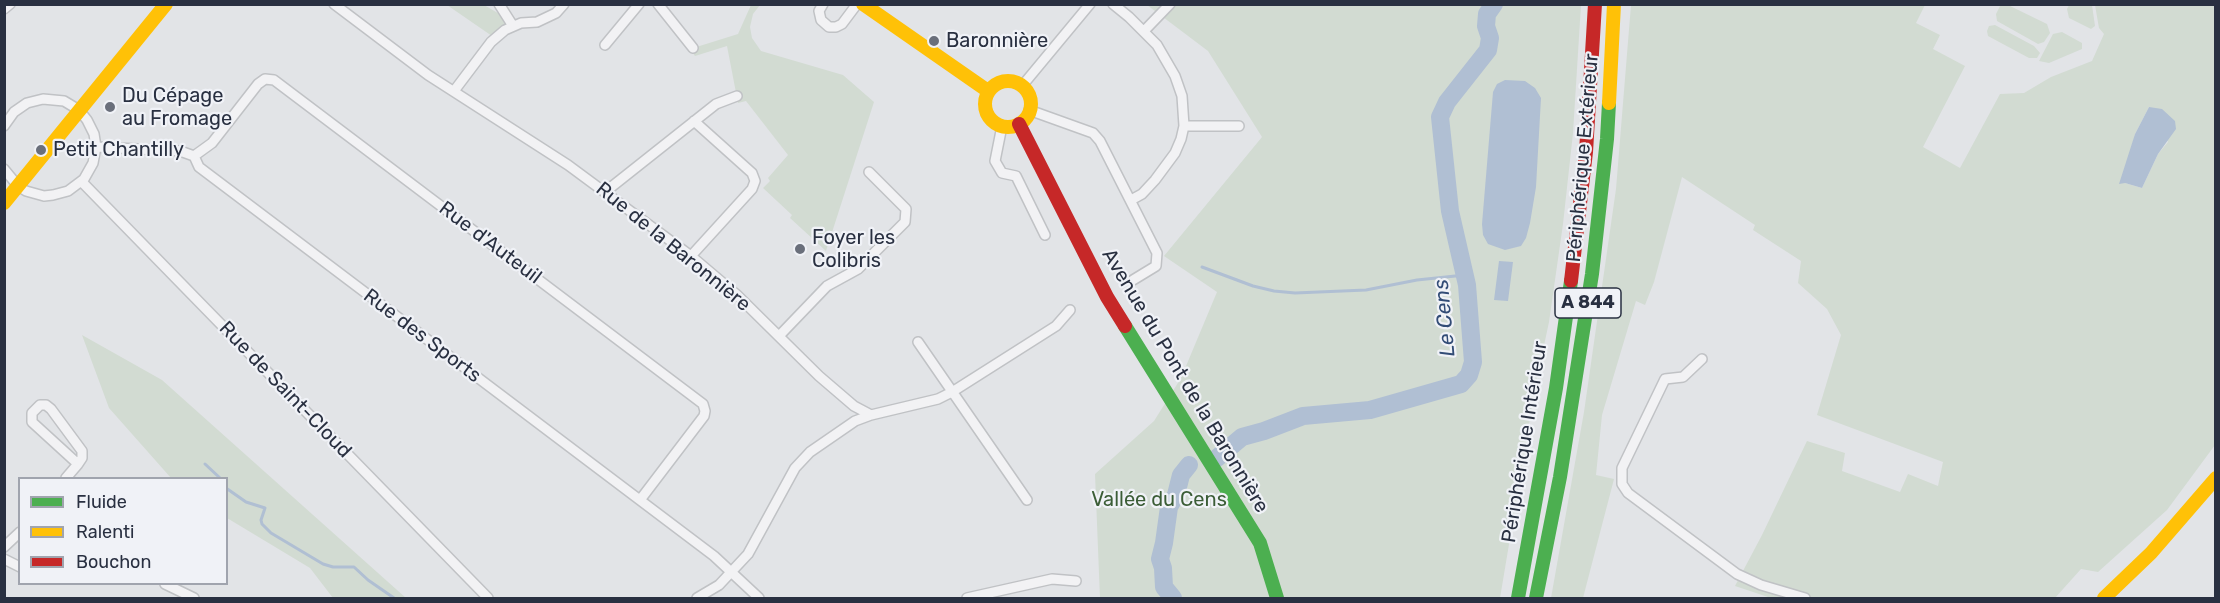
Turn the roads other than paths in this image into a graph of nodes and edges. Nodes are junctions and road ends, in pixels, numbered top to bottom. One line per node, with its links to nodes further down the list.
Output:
1 (10, 4): 16 (street)
2 (166, 4): 25 (main road)
3 (334, 4): 22 (street, Rue de la Baronnière)
4 (499, 4): 17 (street)
5 (564, 4): 17 (street)
6 (639, 4): 19 (street)
7 (658, 4): 20 (street)
8 (823, 4): 9 (street)
9 (857, 4)
10 (863, 4): 23 (main road)
11 (1090, 4): 21 (street)
12 (1113, 4): 18 (street)
13 (1170, 4): 18 (street)
14 (1596, 4): 69 (main road, Périphérique Intérieur / A 844)
15 (1614, 4): 70 (main road, Périphérique Extérieur / A 844)
16 (4, 9)
17 (513, 26): 22 (street)
18 (1144, 31): 31 (street)
19 (605, 45)
20 (693, 48)
21 (1022, 86): 23 (main road); 26 (main road)
22 (454, 90): 39 (street, Rue de la Baronnière)
23 (988, 91): 30 (main road)
24 (737, 96): 27 (street)
25 (79, 110): 29 (street); 33 (street); 38 (main road)
26 (1029, 110): 28 (main road); 40 (street)
27 (694, 121): 39 (street); 43 (street)
28 (1019, 124): 30 (main road); 68 (main road, Avenue du Pont de la Baronnière)
29 (4, 126)
30 (1002, 126): 42 (street)
31 (1184, 126): 32 (street); 40 (street)
32 (1239, 126)
33 (96, 147): 34 (street); 37 (street)
34 (194, 156): 54 (street, Rue des Sports); 54 (street, Rue d'Auteuil)
35 (4, 169): 38 (street)
36 (869, 172): 46 (street)
37 (82, 182): 38 (street); 64 (street, Rue de Saint-Cloud)
38 (18, 186): 41 (main road)
39 (605, 192): 43 (street, Rue de la Baronnière)
40 (1131, 200): 44 (street)
41 (4, 203)
42 (1045, 235)
43 (691, 256): 46 (street, Rue de la Baronnière)
44 (1133, 280)
45 (1070, 310): 49 (street)
46 (779, 336): 50 (street, Rue de la Baronnière)
47 (918, 342): 49 (street)
48 (1702, 359): 71 (street)
49 (952, 392): 50 (street); 55 (street)
50 (871, 415): 60 (street)
51 (78, 464): 51 (street); 52 (street)
52 (67, 477)
53 (2216, 478): 72 (main road)
54 (640, 500): 60 (street, Rue des Sports)
55 (1027, 500)
56 (18, 533): 57 (street)
57 (4, 547)
58 (4, 559): 59 (street)
59 (18, 566)
60 (733, 572): 65 (street); 66 (street, Rue des Sports)
61 (1076, 581): 67 (street)
62 (167, 585): 63 (street)
63 (194, 598)
64 (488, 598)
65 (697, 598)
66 (759, 598)
67 (967, 598)
68 (1277, 598)
69 (1518, 598)
70 (1536, 598)
71 (1805, 598)
72 (2104, 598)

